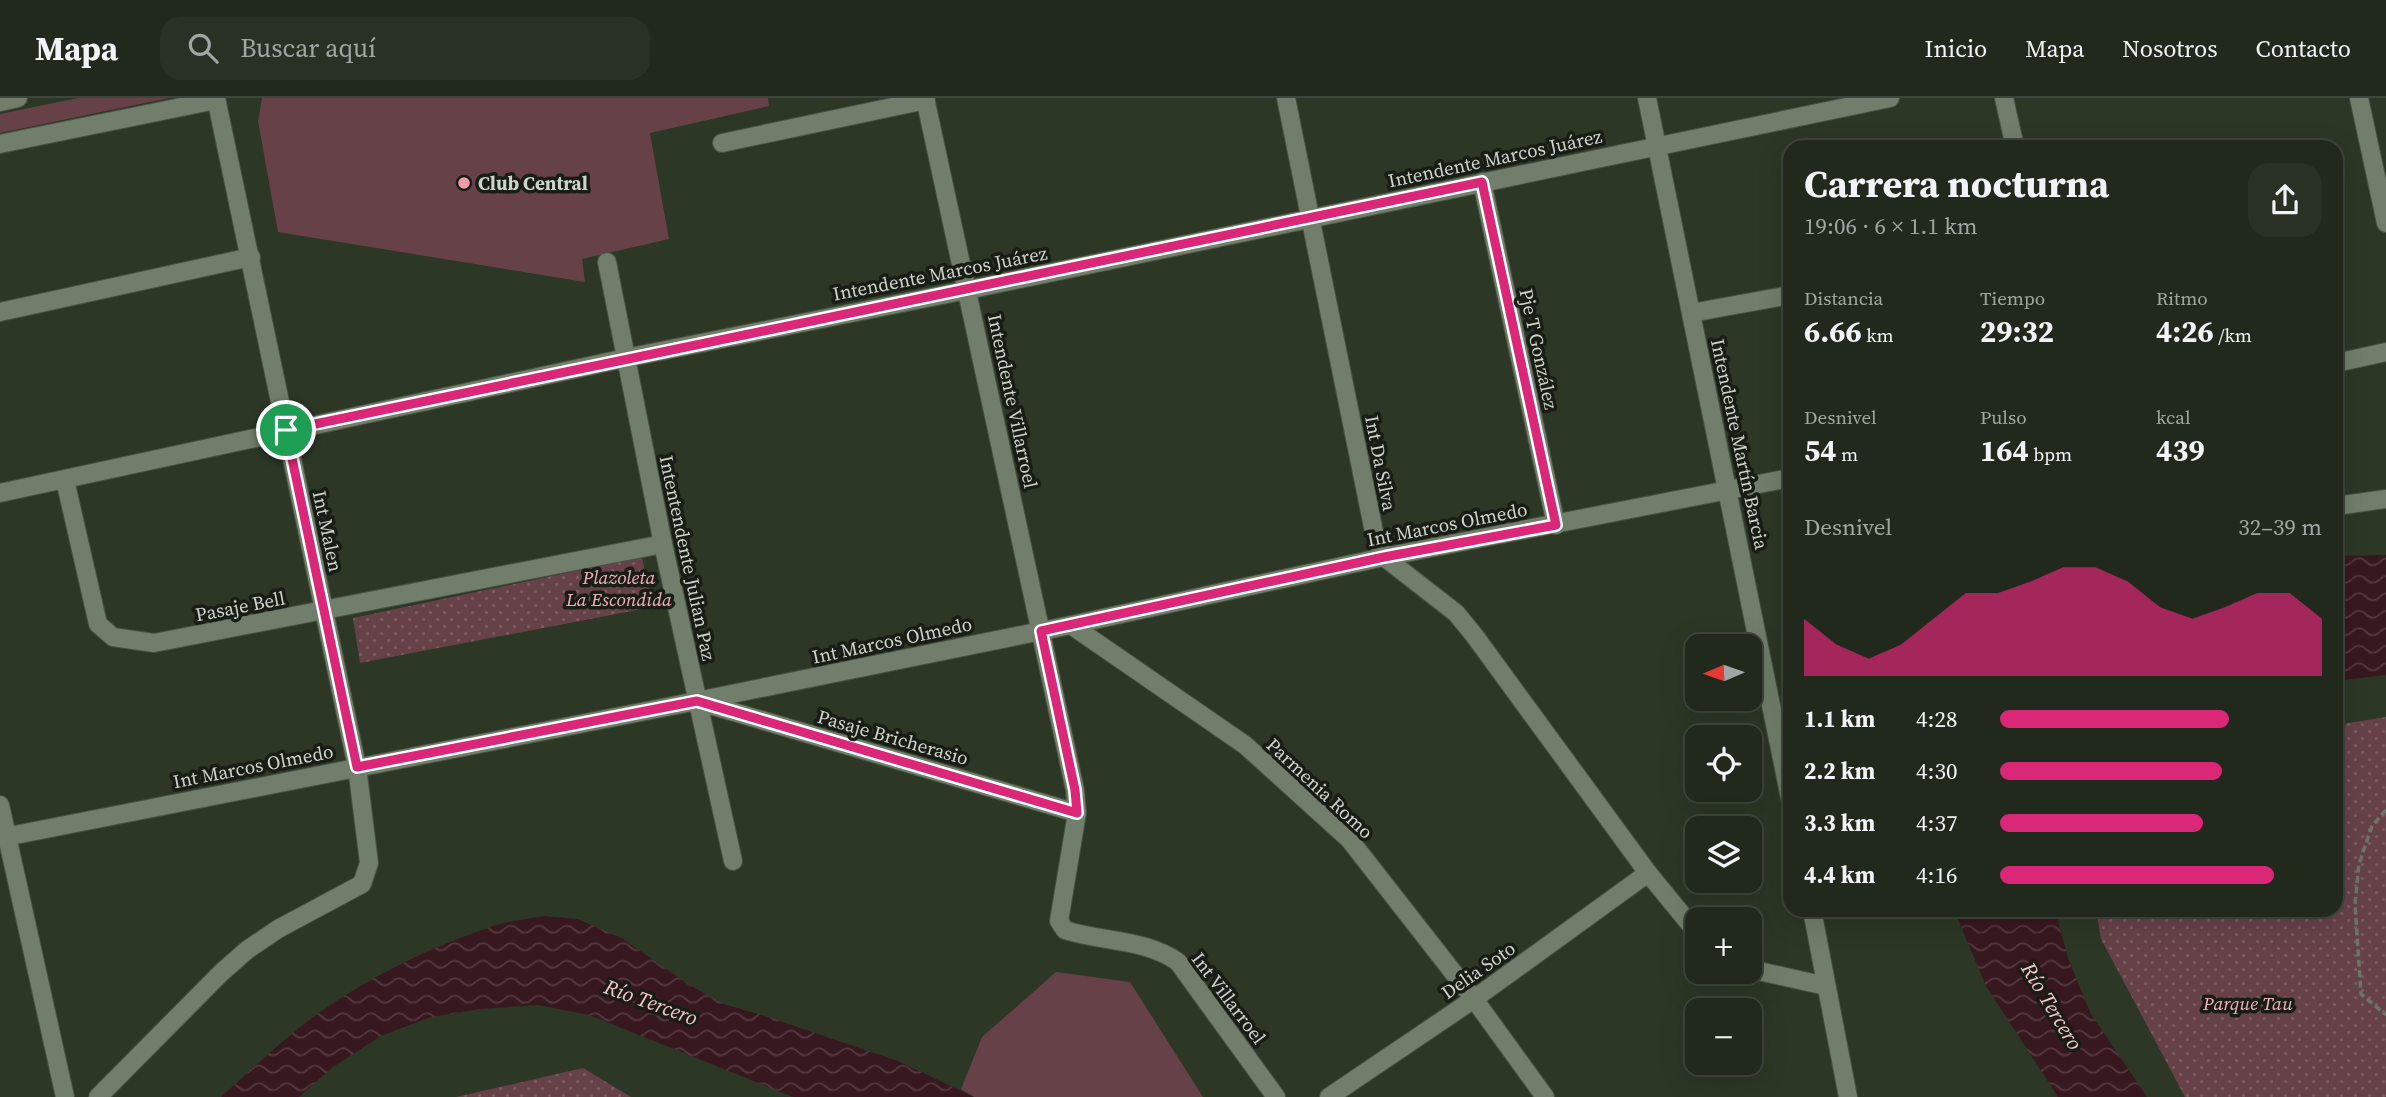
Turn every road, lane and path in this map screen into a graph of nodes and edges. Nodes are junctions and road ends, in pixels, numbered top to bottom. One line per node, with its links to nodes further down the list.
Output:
1 (18, 98): 9 (street)
2 (1286, 98): 15 (street, Int Da Silva)
3 (1647, 98): 13 (street, Intendente Martín Barcia)
4 (1890, 98): 13 (street, Intendente Marcos Juárez)
5 (2004, 98): 10 (street)
6 (2359, 98): 16 (street)
7 (216, 99): 12 (street); 17 (street, Int Malen)
8 (925, 99): 11 (street); 19 (street, Intendente Villarroel)
9 (0, 102)
10 (2013, 140)
11 (722, 143)
12 (0, 145)
13 (1657, 145): 14 (street, Intendente Marcos Juárez); 22 (street, Intendente Martín Barcia)
14 (1482, 182): 15 (street, Intendente Marcos Juárez); 33 (street, Pje T González)
15 (1311, 218): 19 (street, Intendente Marcos Juárez); 35 (street, Int Da Silva)
16 (2386, 223)
17 (251, 257): 21 (street); 26 (street, Int Malen)
18 (607, 261): 24 (street, Intentendente Julian Paz)
19 (967, 290): 24 (street, Intendente Marcos Juárez); 38 (street, Intendente Villarroel)
20 (1783, 296): 22 (street)
21 (0, 312)
22 (1691, 313): 29 (street, Intendente Martín Barcia)
23 (2386, 352): 25 (street)
24 (626, 358): 26 (street, Intendente Marcos Juárez); 34 (street, Intentendente Julian Paz)
25 (2343, 361)
26 (286, 430): 28 (street, Intendente Marcos Juárez); 36 (street, Int Malen)
27 (1783, 479): 29 (street, Int Marcos Olmedo)
28 (65, 480): 30 (street, Intendente Marcos Juárez); 36 (street, Pasaje Bell)
29 (1729, 491): 33 (street, Int Marcos Olmedo); 40 (street, Intendente Martín Barcia)
30 (0, 493)
31 (2386, 499): 32 (street)
32 (2343, 505)
33 (1556, 525): 35 (street, Int Marcos Olmedo)
34 (663, 544): 36 (street, Pasaje Bell); 39 (street, Intentendente Julian Paz)
35 (1384, 557): 37 (street, Int Marcos Olmedo); 47 (street)
36 (323, 610): 41 (street, Int Malen)
37 (1071, 625): 38 (street, Int Marcos Olmedo); 52 (street, Parmenia Romo)
38 (1041, 631): 39 (street, Int Marcos Olmedo); 44 (street, Int Villarroel)
39 (697, 701): 41 (street, Int Marcos Olmedo); 44 (street, Pasaje Bricherasio); 46 (street, Intentendente Julian Paz)
40 (1783, 763)
41 (357, 767): 45 (street, Int Marcos Olmedo); 55 (street, Int Malen)
42 (0, 805): 45 (street)
43 (2386, 810): 53 (path)
44 (1077, 813): 56 (street, Int Villarroel)
45 (3, 837): 54 (street)
46 (733, 861)
47 (1648, 873): 49 (street); 52 (street, Delia Soto)
48 (1813, 917): 51 (street)
49 (1685, 918)
50 (1762, 972): 51 (street)
51 (1826, 986): 59 (street)
52 (1474, 999): 57 (street, Delia Soto); 58 (street, Parmenia Romo)
53 (2386, 1016)
54 (65, 1097)
55 (98, 1097)
56 (1276, 1097)
57 (1329, 1097)
58 (1545, 1097)
59 (1848, 1097)

